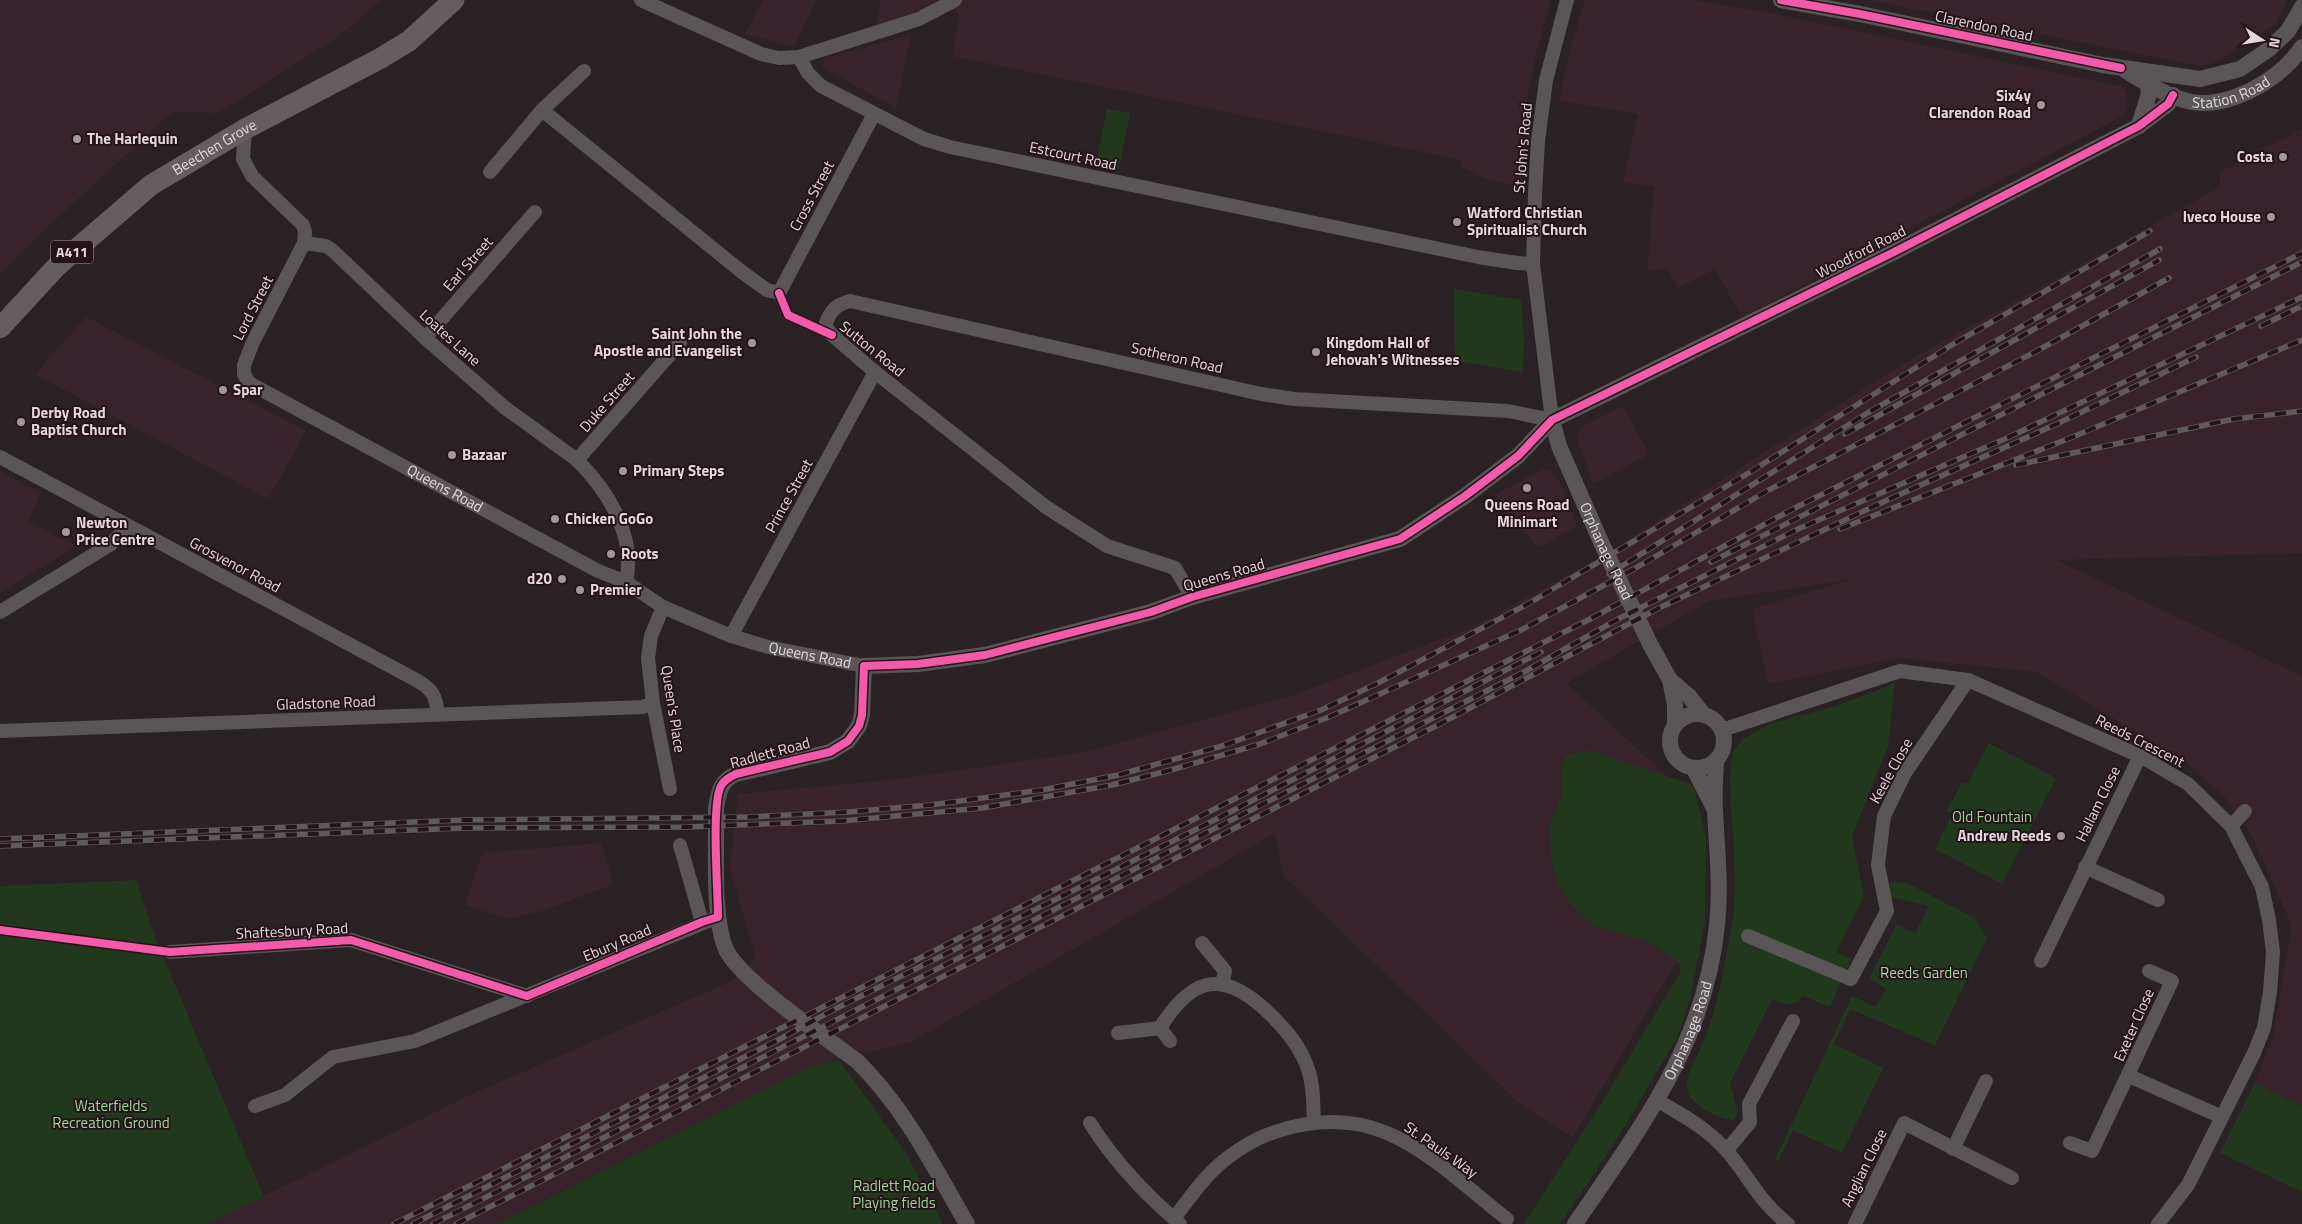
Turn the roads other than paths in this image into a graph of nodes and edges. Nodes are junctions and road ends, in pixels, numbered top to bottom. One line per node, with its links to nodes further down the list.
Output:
1 (454, 0): 17 (main road, Beechen Grove / A411)
2 (641, 0): 8 (street)
3 (955, 0): 8 (street)
4 (1567, 0): 21 (street, St John's Road)
5 (1781, 0): 9 (street, Clarendon Road)
6 (2302, 7): 11 (street, Station Road)
7 (2302, 47): 13 (street, Station Road)
8 (799, 57): 15 (street, Estcourt Road)
9 (2121, 68): 11 (street, Station Road); 12 (street, Station Road)
10 (584, 70): 14 (street)
11 (2200, 79): 13 (street, Woodford Road)
12 (2148, 84): 13 (street, Station Road); 16 (street)
13 (2173, 95): 16 (street, Woodford Road)
14 (542, 110): 15 (street, Cross Street); 18 (street)
15 (874, 114): 21 (street, Estcourt Road)
16 (2139, 126): 28 (street, Woodford Road)
17 (246, 129): 20 (street); 22 (main road, Beechen Grove / A411)
18 (490, 172)
19 (535, 212): 24 (street, Earl Street)
20 (304, 243): 24 (street, Loates Lane); 27 (street, Lord Street)
21 (1533, 264): 28 (street, St John's Road)
22 (0, 328)
23 (832, 335): 26 (street, Sutton Road); 28 (street, Sotheron Road)
24 (425, 338): 30 (street, Loates Lane)
25 (680, 342): 30 (street, Duke Street)
26 (875, 372): 33 (street, Sutton Road); 36 (street, Prince Street)
27 (253, 387): 32 (street, Queens Road)
28 (1552, 420): 33 (street, Queens Road); 38 (street, Orphanage Road)
29 (0, 458): 31 (street, Grosvenor Road)
30 (577, 460): 32 (street, Loates Lane)
31 (128, 526): 35 (street); 41 (street, Grosvenor Road)
32 (626, 582): 34 (street, Queens Road)
33 (1192, 597): 37 (street, Queens Road)
34 (664, 607): 36 (street, Queens Road); 40 (street, Queen's Place)
35 (0, 612)
36 (731, 636): 37 (street, Queens Road)
37 (864, 666): 56 (street, Radlett Road)
38 (1670, 680): 42 (street, Orphanage Road); 43 (street, Orphanage Road)
39 (1968, 680): 44 (street, Reeds Crescent); 46 (street, Reeds Crescent); 58 (street, Keele Close)
40 (653, 703): 41 (street, Gladstone Road); 49 (street, Queen's Place)
41 (438, 714): 45 (street, Gladstone Road)
42 (1703, 714): 43 (street); 44 (street, Orphanage Road)
43 (1674, 725): 48 (street, Orphanage Road)
44 (1722, 730): 47 (street, Orphanage Road)
45 (0, 731)
46 (2140, 756): 52 (street, Reeds Crescent); 54 (street, Hallam Close)
47 (1716, 762): 48 (street); 50 (street, Orphanage Road)
48 (1694, 769): 50 (street, Orphanage Road)
49 (670, 788)
50 (1714, 810): 71 (street, Orphanage Road)
51 (2245, 811): 52 (street)
52 (2231, 826): 73 (street, Reeds Crescent)
53 (680, 844): 57 (street)
54 (2086, 867): 55 (street, Hallam Close); 61 (street, Hallam Close)
55 (2158, 900)
56 (718, 917): 57 (street, Ebury Road); 82 (street, Radlett Road)
57 (702, 922): 64 (street, Ebury Road)
58 (1748, 936)
59 (1202, 943): 63 (street)
60 (170, 952): 64 (street, Shaftesbury Road)
61 (2042, 961)
62 (2149, 972): 69 (street, Exeter Close)
63 (1222, 984): 66 (street); 75 (street)
64 (527, 996): 72 (street, Ebury Road)
65 (1792, 1021): 78 (street)
66 (1160, 1028): 67 (street); 68 (street)
67 (1118, 1033)
68 (1170, 1041)
69 (2129, 1076): 73 (street, Exeter Close); 76 (street, Exeter Close)
70 (1986, 1081): 77 (street)
71 (1657, 1100): 78 (street); 83 (street, Orphanage Road)
72 (255, 1106)
73 (2222, 1117): 86 (street, Reeds Crescent)
74 (1090, 1123): 81 (street)
75 (1314, 1123): 80 (street, St. Pauls Way); 81 (street, St. Pauls Way)
76 (2070, 1143)
77 (1953, 1149): 79 (street, Anglian Close); 85 (street, Anglian Close)
78 (1726, 1150): 84 (street)
79 (2012, 1178)
80 (1507, 1219)
81 (1177, 1221)
82 (967, 1224)
83 (1575, 1224)
84 (1788, 1224)
85 (1855, 1224)
86 (2158, 1224)

